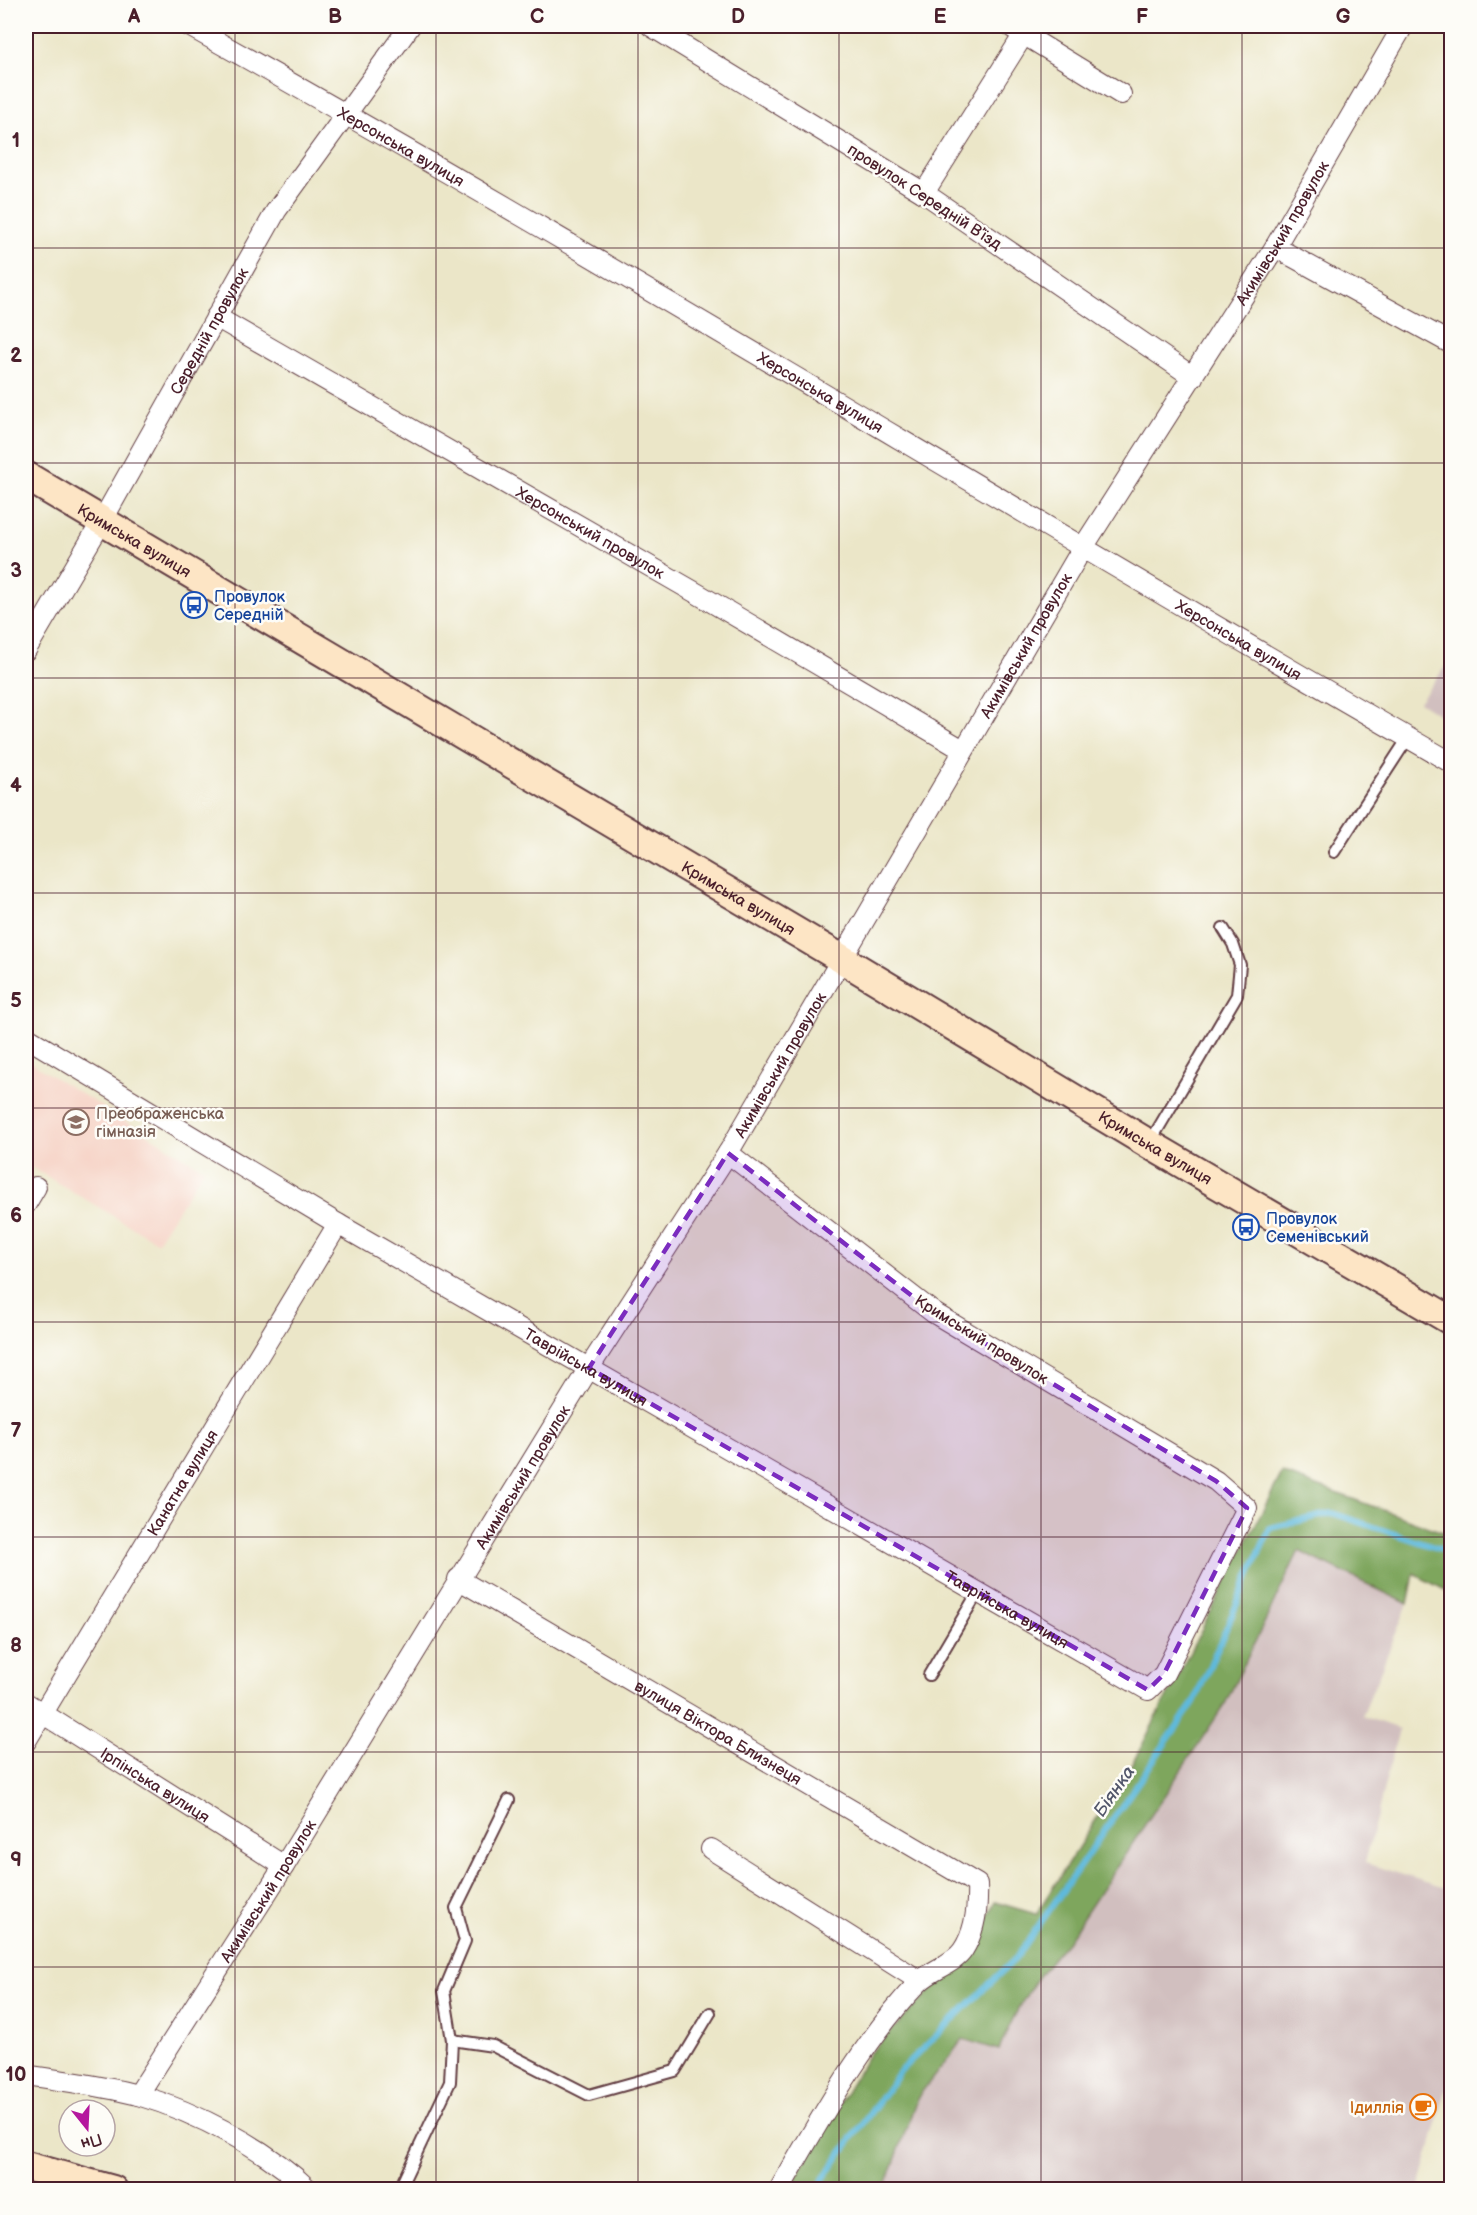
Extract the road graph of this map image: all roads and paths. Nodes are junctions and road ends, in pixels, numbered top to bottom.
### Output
1 (189, 26) edge
2 (410, 26) edge
3 (651, 26) edge
4 (1403, 26) edge
5 (1017, 30) edge
6 (1121, 94) dead end
7 (348, 114) junction
8 (924, 193) junction
9 (1275, 247) junction
10 (216, 317) junction
11 (1452, 344) edge
12 (1193, 377) junction
13 (26, 476) edge
14 (102, 521) junction
15 (1082, 549) junction
16 (26, 650) edge
17 (1408, 738) junction
18 (963, 750) junction
19 (1452, 763) edge
20 (1334, 852) dead end
21 (1223, 928) dead end
22 (842, 959) junction
23 (26, 1036) edge
24 (1149, 1144) junction
25 (728, 1154) junction
26 (338, 1224) junction
27 (1452, 1321) edge
28 (589, 1368) junction
29 (458, 1579) junction
30 (978, 1592) junction
31 (929, 1675) dead end
32 (1148, 1690) joint
33 (34, 1707) edge
34 (26, 1742) edge
35 (509, 1800) dead end
36 (711, 1849) dead end
37 (284, 1866) junction
38 (920, 1980) junction
39 (710, 2013) dead end
40 (452, 2040) junction
41 (26, 2075) edge
42 (138, 2095) junction
43 (26, 2166) edge
44 (113, 2190) edge
45 (309, 2190) edge
46 (399, 2190) edge
47 (779, 2190) edge

1 - 7 street, Херсонська вулиця
2 - 7 street, Середній провулок
3 - 8 street, провулок Середній Вʼїзд
4 - 9 street, Акимівський провулок
5 - 6 street
5 - 8 street
7 - 10 street, Середній провулок
7 - 15 street, Херсонська вулиця
8 - 12 street, провулок Середній Вʼїзд
9 - 11 street
9 - 12 street, Акимівський провулок
10 - 14 street, Середній провулок
10 - 18 street, Херсонський провулок
12 - 15 street, Акимівський провулок
13 - 14 street, Кримська вулиця
14 - 16 street, Середній провулок
14 - 22 street, Кримська вулиця
15 - 17 street, Херсонська вулиця
15 - 18 street, Акимівський провулок
17 - 19 street, Херсонська вулиця
17 - 20 lane
18 - 22 street, Акимівський провулок
21 - 24 lane
22 - 24 street, Кримська вулиця
22 - 25 street, Акимівський провулок
23 - 26 street, Таврійська вулиця
24 - 27 street, Кримська вулиця
25 - 28 street, Акимівський провулок
25 - 32 street, Кримський провулок
26 - 28 street, Таврійська вулиця
26 - 33 street, Канатна вулиця
28 - 29 street, Акимівський провулок
28 - 30 street, Таврійська вулиця
29 - 37 street, Акимівський провулок
29 - 38 street, вулиця Віктора Близнеця
30 - 31 lane
30 - 32 street, Таврійська вулиця
33 - 34 street, Канатна вулиця
33 - 37 street, Ірпінська вулиця
35 - 40 lane
36 - 38 street
37 - 42 street, Акимівський провулок
38 - 47 street
39 - 40 lane
40 - 46 lane
41 - 42 street
42 - 45 street
43 - 44 street

